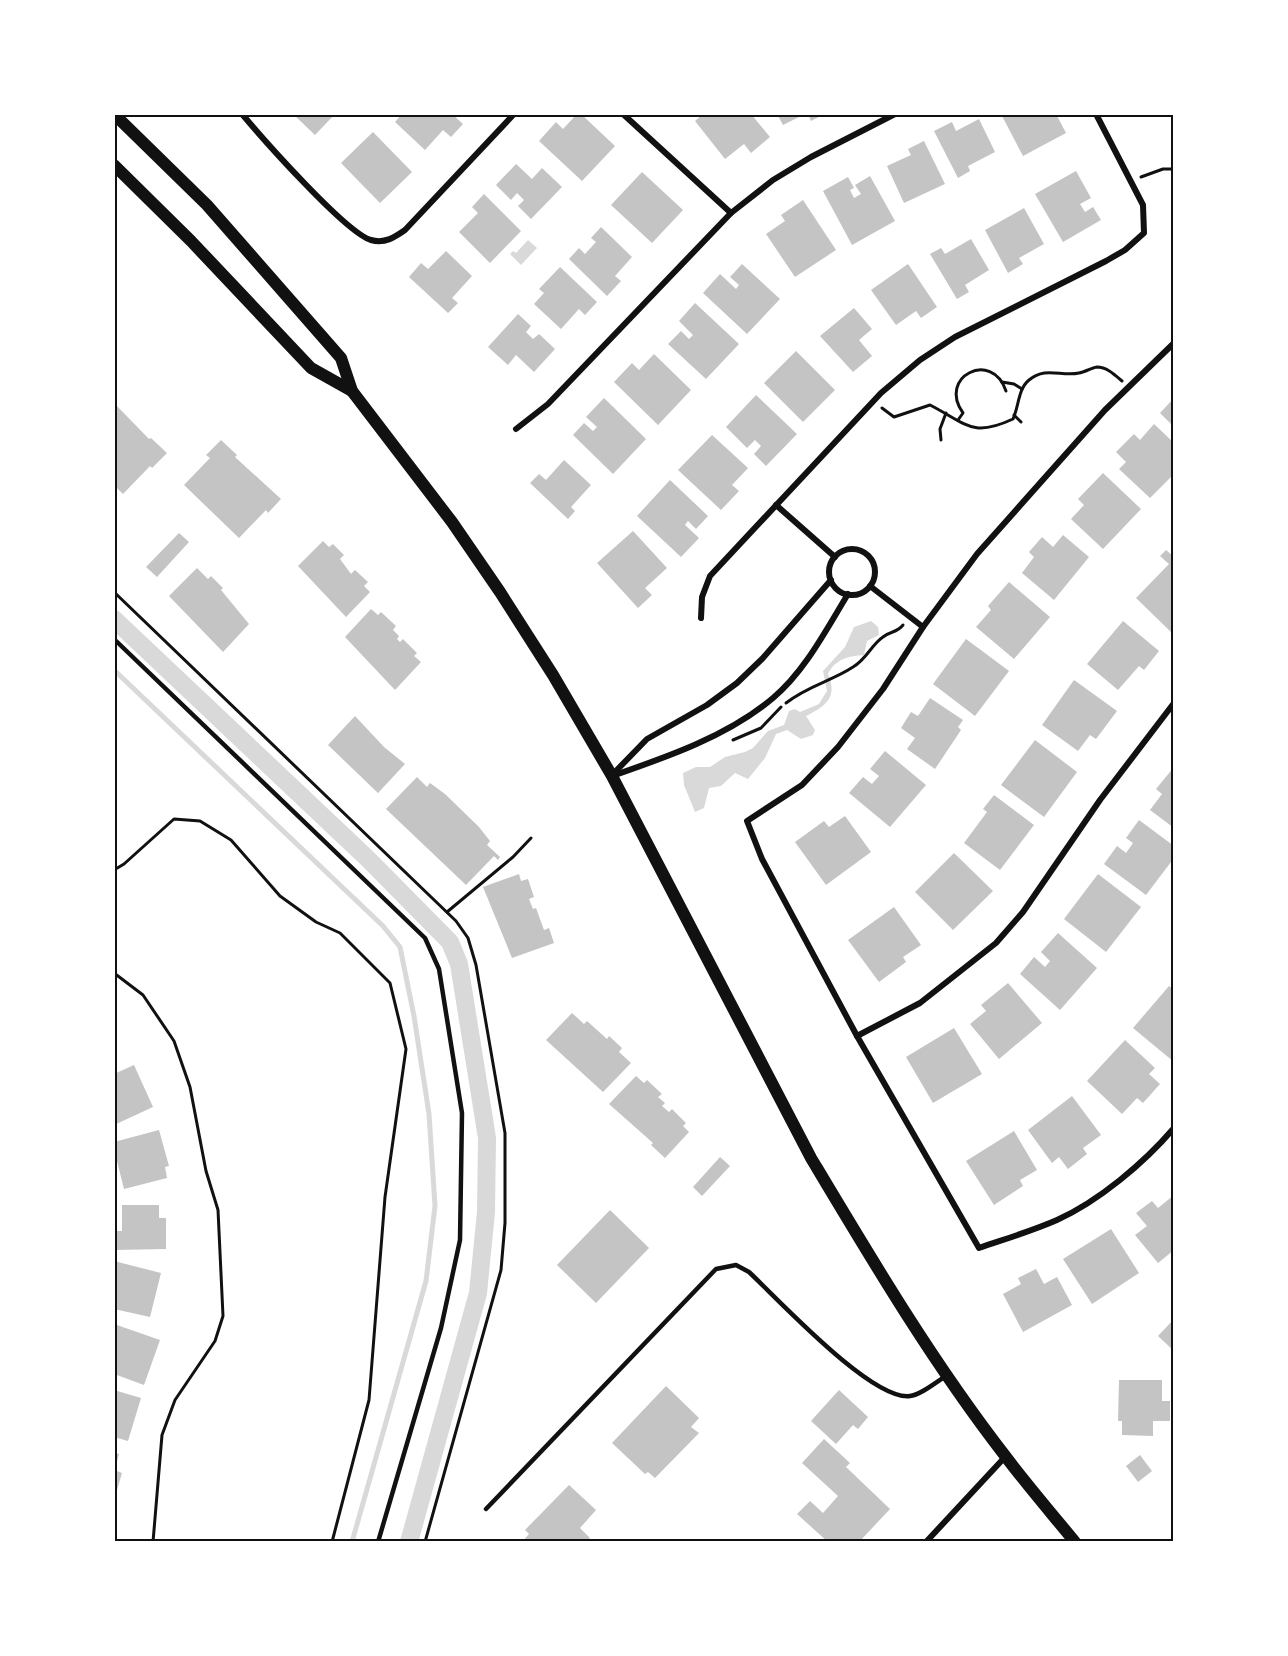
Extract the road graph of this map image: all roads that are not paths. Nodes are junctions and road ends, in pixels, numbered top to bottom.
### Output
1 (114, 114) edge
2 (242, 114) edge
3 (514, 114) edge
4 (623, 114) edge
5 (895, 114) edge
6 (1096, 114) edge
7 (114, 165) edge
8 (731, 213) junction
9 (1174, 343) edge
10 (352, 391) junction
11 (516, 429) dead end
12 (776, 505) junction
13 (835, 557) junction
14 (831, 580) junction
15 (870, 586) junction
16 (848, 594) junction
17 (701, 618) dead end
18 (923, 627) junction
19 (114, 639) edge
20 (1174, 703) edge
21 (612, 776) junction
22 (857, 1036) junction
23 (1174, 1128) edge
24 (948, 1376) junction
25 (1006, 1457) junction
26 (486, 1509) dead end
27 (378, 1542) edge
28 (926, 1542) edge
29 (1075, 1542) edge

1 - 10 main road
2 - 3 street
4 - 8 street
5 - 8 street
6 - 12 street
7 - 10 main road
8 - 11 street
9 - 18 street
10 - 21 main road
12 - 13 street
12 - 17 street
13 - 14 street
13 - 15 street
14 - 16 street
14 - 21 street
15 - 16 street
15 - 18 street
16 - 21 street
18 - 22 street
19 - 27 lane
20 - 22 street
21 - 24 main road
22 - 23 street
24 - 25 main road
24 - 26 lane
25 - 28 street
25 - 29 main road

